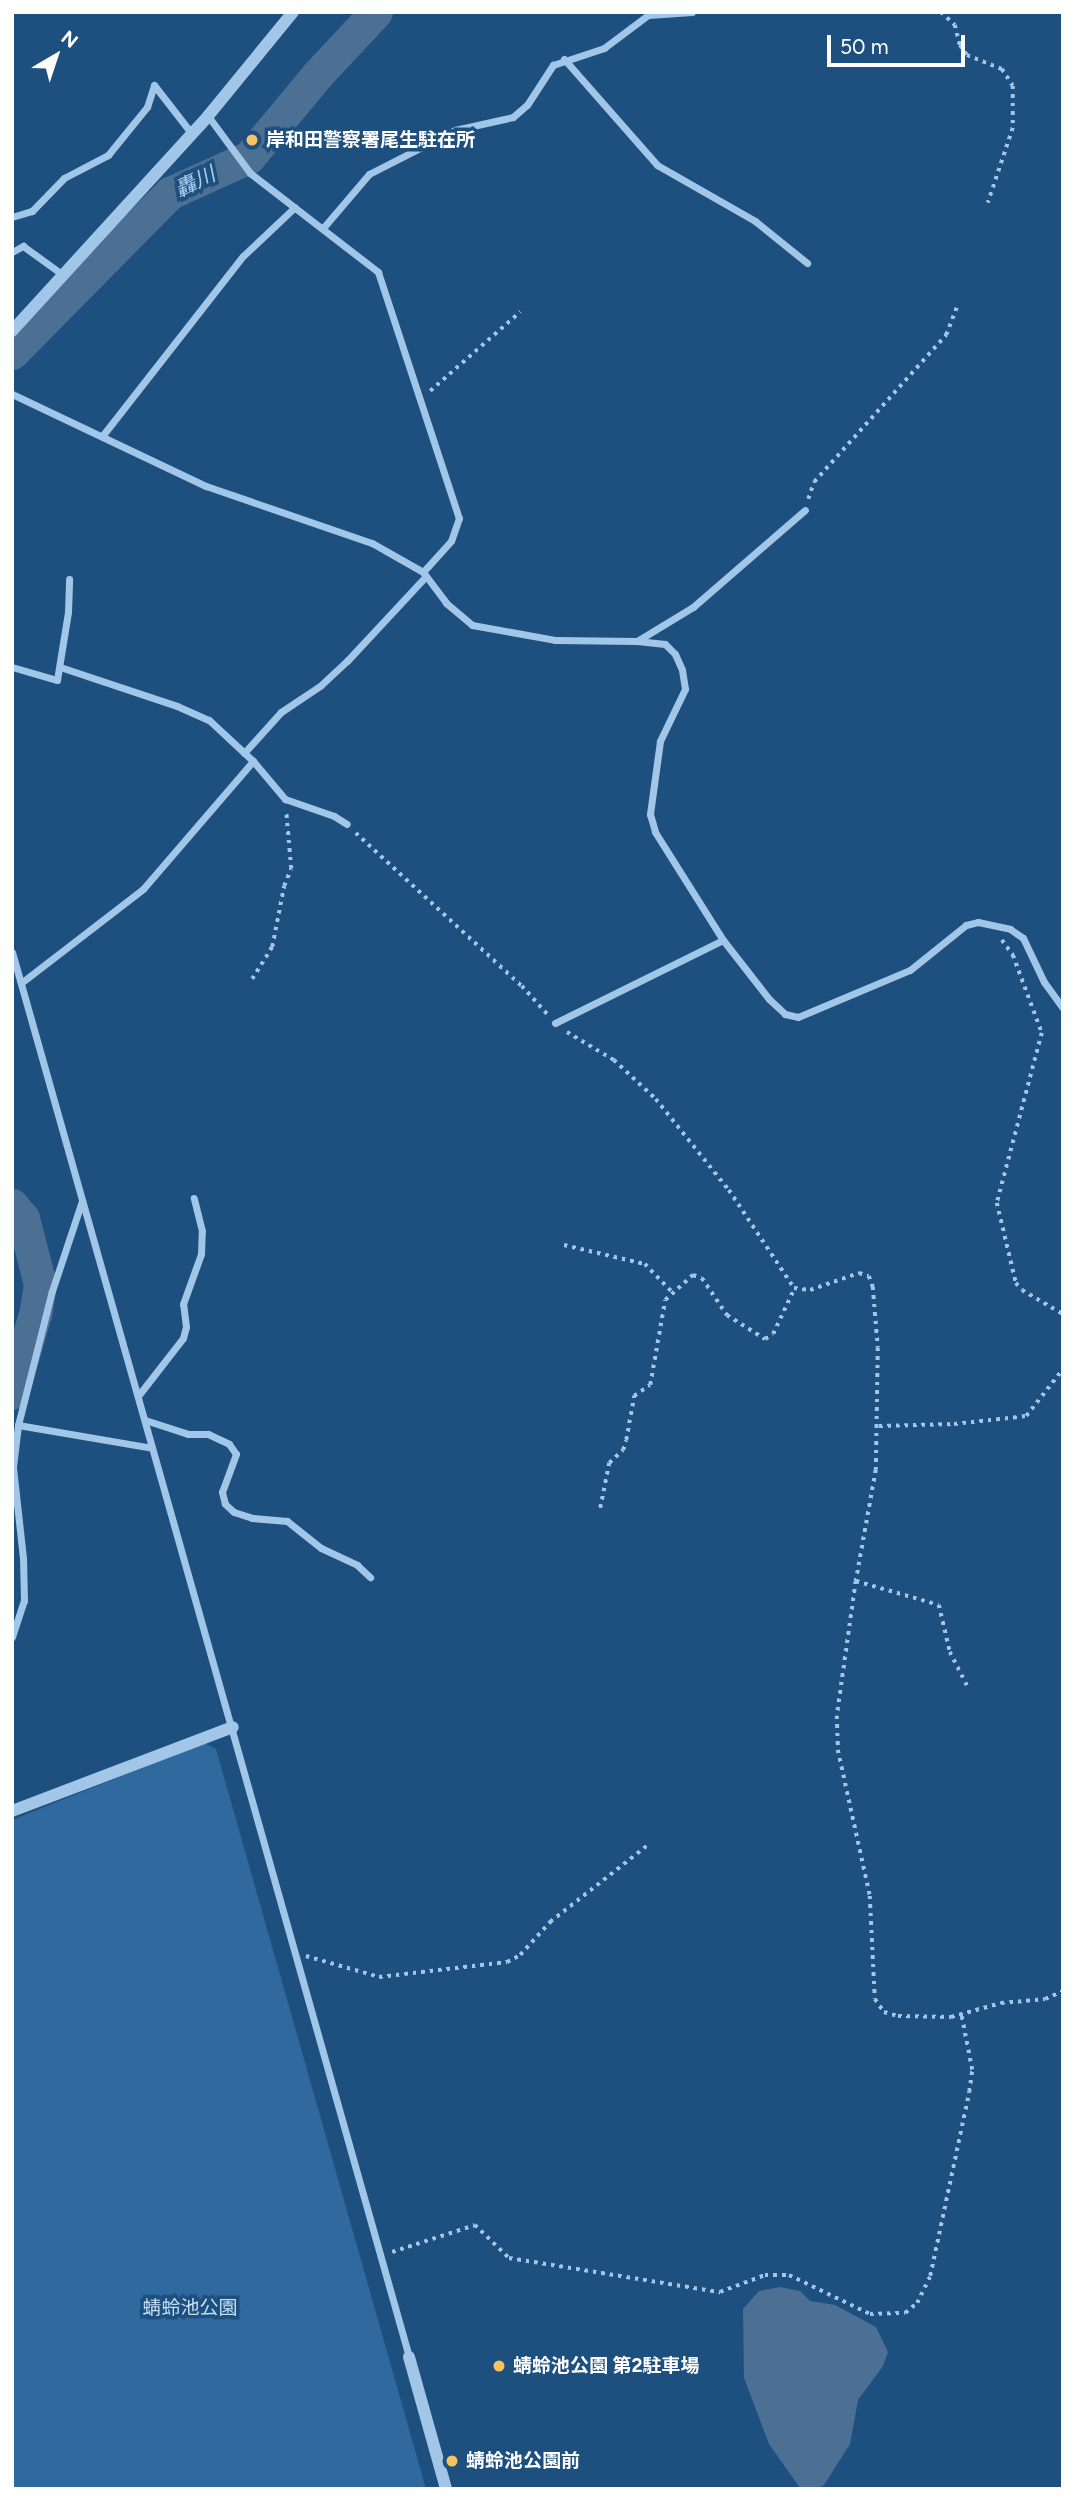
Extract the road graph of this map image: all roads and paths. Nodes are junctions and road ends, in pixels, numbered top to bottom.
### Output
1 (293, 12) edge
2 (692, 12) edge
3 (941, 12) edge
4 (564, 60) junction
5 (208, 116) junction
6 (192, 134) junction
7 (988, 203) dead end
8 (295, 207) junction
9 (12, 217) edge
10 (323, 228) junction
11 (12, 252) edge
12 (807, 263) dead end
13 (63, 275) junction
14 (957, 306) dead end
15 (520, 312) dead end
16 (12, 331) edge
17 (12, 394) edge
18 (420, 398) junction
19 (103, 435) junction
20 (805, 510) joint
21 (425, 574) junction
22 (69, 579) dead end
23 (637, 640) junction
24 (12, 667) edge
25 (60, 667) junction
26 (244, 753) junction
27 (253, 761) junction
28 (285, 799) junction
29 (347, 824) joint
30 (978, 922) junction
31 (723, 940) junction
32 (12, 952) edge
33 (252, 979) dead end
34 (21, 983) junction
35 (1063, 1008) edge
36 (555, 1023) junction
37 (194, 1198) dead end
38 (82, 1200) junction
39 (564, 1245) dead end
40 (794, 1288) junction
41 (673, 1293) junction
42 (1063, 1314) edge
43 (1063, 1368) edge
44 (138, 1396) junction
45 (145, 1420) junction
46 (17, 1422) edge
47 (878, 1426) junction
48 (152, 1448) junction
49 (600, 1508) dead end
50 (370, 1577) dead end
51 (856, 1581) junction
52 (12, 1637) edge
53 (968, 1687) dead end
54 (233, 1727) junction
55 (12, 1811) edge
56 (649, 1844) dead end
57 (294, 1952) junction
58 (1063, 1991) edge
59 (961, 2014) junction
60 (380, 2256) junction
61 (409, 2357) joint
62 (446, 2489) edge

1 - 5 street
2 - 4 street
3 - 7 path
4 - 10 street
4 - 12 street
5 - 6 street
5 - 8 street
6 - 9 street
6 - 13 street
8 - 10 street
8 - 19 street
10 - 18 street
11 - 13 street
13 - 16 street
14 - 20 path
15 - 18 path
17 - 19 street
18 - 21 street
19 - 21 street
20 - 23 street
21 - 23 street
21 - 26 street
22 - 25 street
23 - 31 street
24 - 25 street
25 - 26 street
26 - 27 street
27 - 28 street
27 - 34 street
28 - 29 street
28 - 33 path
29 - 36 path
30 - 31 street
30 - 35 street
30 - 42 path
31 - 36 street
32 - 34 street
34 - 38 street
36 - 40 path
37 - 44 street
38 - 44 street
38 - 46 street
39 - 41 path
40 - 41 path
40 - 47 path
41 - 49 path
43 - 47 path
44 - 45 street
45 - 48 street
45 - 50 street
46 - 48 street
46 - 52 street
47 - 51 path
48 - 54 street
51 - 53 path
51 - 59 path
54 - 55 street
54 - 57 street
56 - 57 path
57 - 60 street
58 - 59 path
59 - 60 path
60 - 61 street
61 - 62 street

